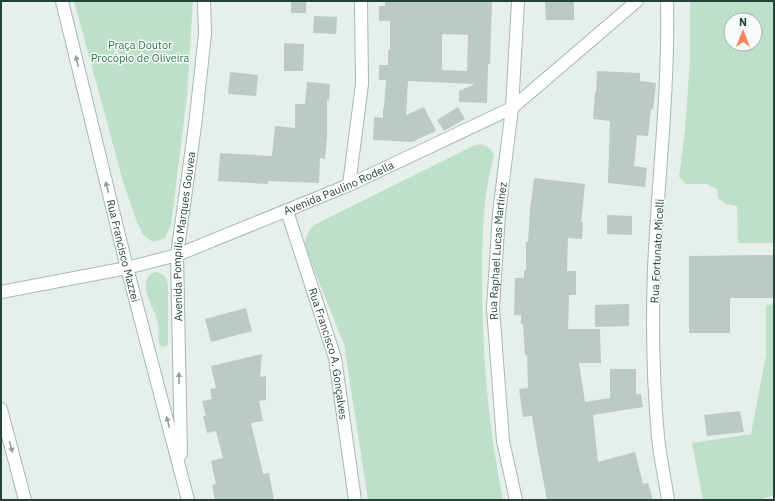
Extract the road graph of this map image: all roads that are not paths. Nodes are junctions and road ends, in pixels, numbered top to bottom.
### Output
1 (62, 1) edge
2 (204, 1) edge
3 (361, 1) edge
4 (518, 1) edge
5 (637, 1) edge
6 (667, 1) edge
7 (512, 108) junction
8 (349, 185) junction
9 (287, 211) junction
10 (177, 254) junction
11 (127, 268) junction
12 (1, 292) edge
13 (1, 409) edge
14 (181, 472) junction
15 (25, 500) edge
16 (188, 500) edge
17 (355, 500) edge
18 (516, 500) edge
19 (668, 500) edge

11 -> 1 street, Rua Francisco Mazzei
2 - 10 street, Avenida Pompilio Marques Gouvea
3 - 8 street
4 - 7 street, Rua Raphael Lucas Martinez
5 - 7 street, Avenida Paulino Rodella
6 - 19 street, Rua Fortunato Micelli
7 - 8 street, Avenida Paulino Rodella
7 - 18 street, Rua Raphael Lucas Martinez
8 - 9 street, Avenida Paulino Rodella
9 - 10 street, Avenida Paulino Rodella
9 - 17 street, Rua Francisco A. Gonçalves
10 - 11 street, Avenida Paulino Rodella
14 -> 10 street, Avenida Pompilio Marques Gouvea
11 - 12 street, Avenida Paulino Rodella
14 -> 11 street, Rua Francisco Mazzei
13 -> 15 street
14 - 16 street, Rua Francisco Mazzei

